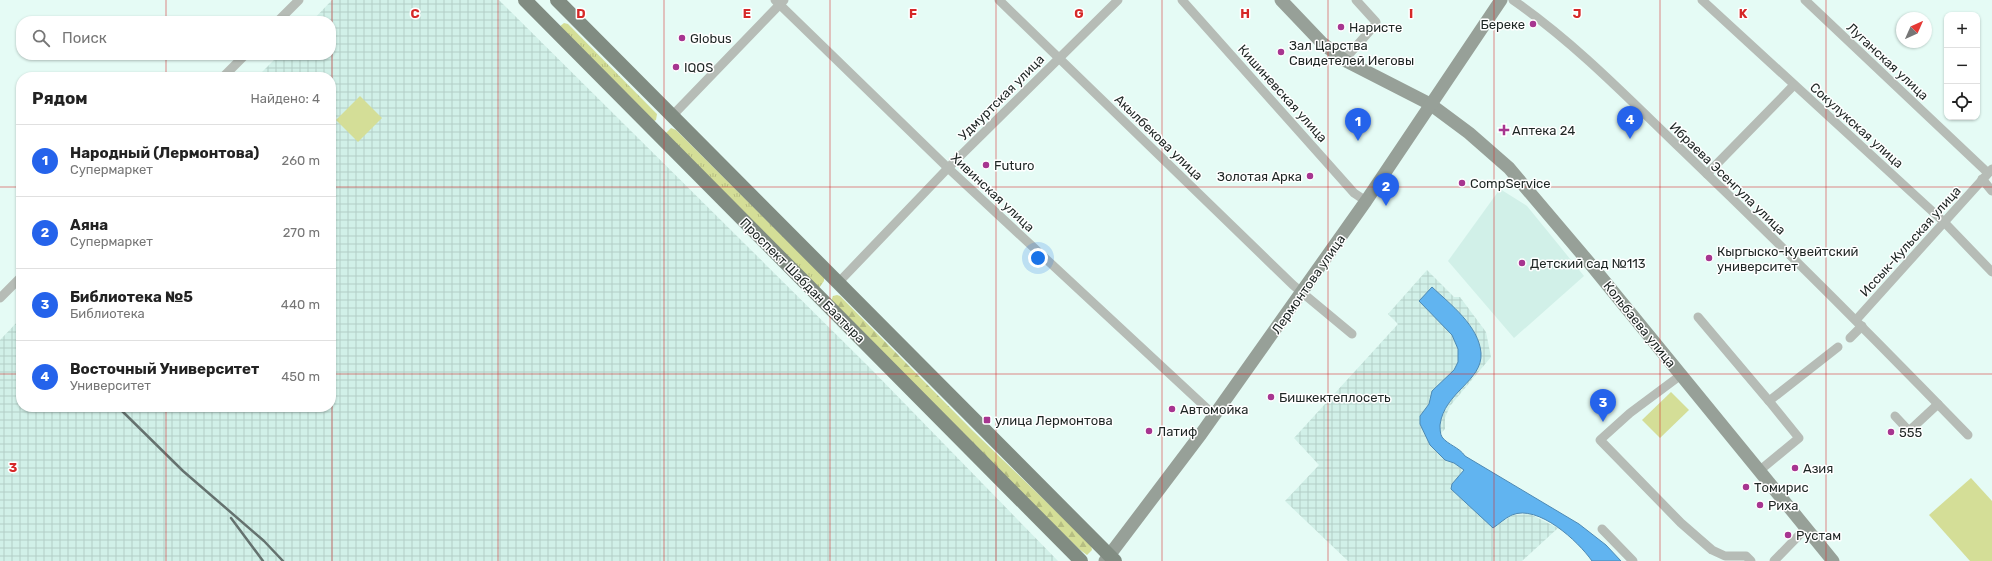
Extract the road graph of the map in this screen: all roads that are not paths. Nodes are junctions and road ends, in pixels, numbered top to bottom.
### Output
1 (299, 0) edge
2 (525, 0) edge
3 (557, 0) edge
4 (999, 0) edge
5 (1118, 0) edge
6 (1182, 0) edge
7 (1282, 0) edge
8 (1356, 0) edge
9 (1502, 0) edge
10 (1513, 0) edge
11 (1702, 0) edge
12 (1805, 0) edge
13 (780, 2) edge
14 (567, 11) junction
15 (283, 16) edge
16 (552, 27) junction
17 (1060, 58) junction
18 (240, 60) edge
19 (1344, 60) junction
20 (228, 72) edge
21 (1794, 85) junction
22 (1430, 104) junction
23 (672, 116) junction
24 (656, 133) junction
25 (948, 168) junction
26 (1707, 174) junction
27 (1988, 174) edge
28 (1992, 191) edge
29 (1366, 201) junction
30 (1944, 222) junction
31 (1992, 272) edge
32 (16, 282) edge
33 (837, 284) junction
34 (1302, 292) junction
35 (0, 298) edge
36 (822, 298) junction
37 (1698, 317) dead end
38 (1859, 323) junction
39 (1352, 334) dead end
40 (1850, 338) dead end
41 (1838, 347) dead end
42 (1681, 375) junction
43 (1769, 401) junction
44 (1938, 404) junction
45 (1214, 416) junction
46 (1895, 416) dead end
47 (1968, 435) dead end
48 (1759, 471) junction
49 (1806, 528) junction
50 (1602, 529) dead end
51 (1110, 559) edge
52 (1081, 561) edge
53 (1633, 561) edge
54 (1751, 561) edge
55 (1774, 561) edge
56 (1833, 561) edge

1 - 15 street
2 - 16 main road, Проспект Шабдан Баатыра
3 - 14 main road, Проспект Шабдан Баатыра
4 - 17 street, Акылбекова улица
5 - 17 street, Удмуртская улица
6 - 29 street, Кишиневская улица
7 - 19 main road, Кольбаева улица
8 - 19 street
9 - 22 main road, Лермонтова улица
10 - 26 street, Ибраева Эсенгула улица
11 - 21 street, Сокулукская улица
12 - 27 street, Луганская улица
13 - 23 street
13 - 25 street, Хивинская улица
14 - 16 main road
14 - 23 main road, Проспект Шабдан Баатыра
16 - 24 main road, Проспект Шабдан Баатыра
17 - 25 street, Удмуртская улица
17 - 34 street, Акылбекова улица
18 - 20 street
19 - 22 main road, Кольбаева улица
21 - 26 street
21 - 30 street, Сокулукская улица
22 - 29 main road, Лермонтова улица
22 - 42 main road, Кольбаева улица
23 - 24 main road
23 - 33 main road, Проспект Шабдан Баатыра
24 - 36 main road, Проспект Шабдан Баатыра
25 - 33 street, Удмуртская улица
25 - 45 street, Хивинская улица
26 - 38 street, Ибраева Эсенгула улица
27 - 28 street, Луганская улица
27 - 30 street, Иссык-Кульская улица
29 - 34 main road, Лермонтова улица
30 - 31 street, Сокулукская улица
30 - 38 street, Иссык-Кульская улица
32 - 35 street
33 - 36 main road
33 - 51 main road, Проспект Шабдан Баатыра
34 - 39 street, Акылбекова улица
34 - 45 main road, Лермонтова улица
36 - 52 main road, Проспект Шабдан Баатыра
37 - 43 street
38 - 40 street, Иссык-Кульская улица
38 - 44 street, Ибраева Эсенгула улица
41 - 43 street
42 - 48 main road, Кольбаева улица
42 - 54 street
43 - 48 street
44 - 46 street
44 - 47 street, Ибраева Эсенгула улица
45 - 51 main road, Лермонтова улица
48 - 49 main road, Кольбаева улица
49 - 55 street
49 - 56 main road, Кольбаева улица
50 - 53 street

